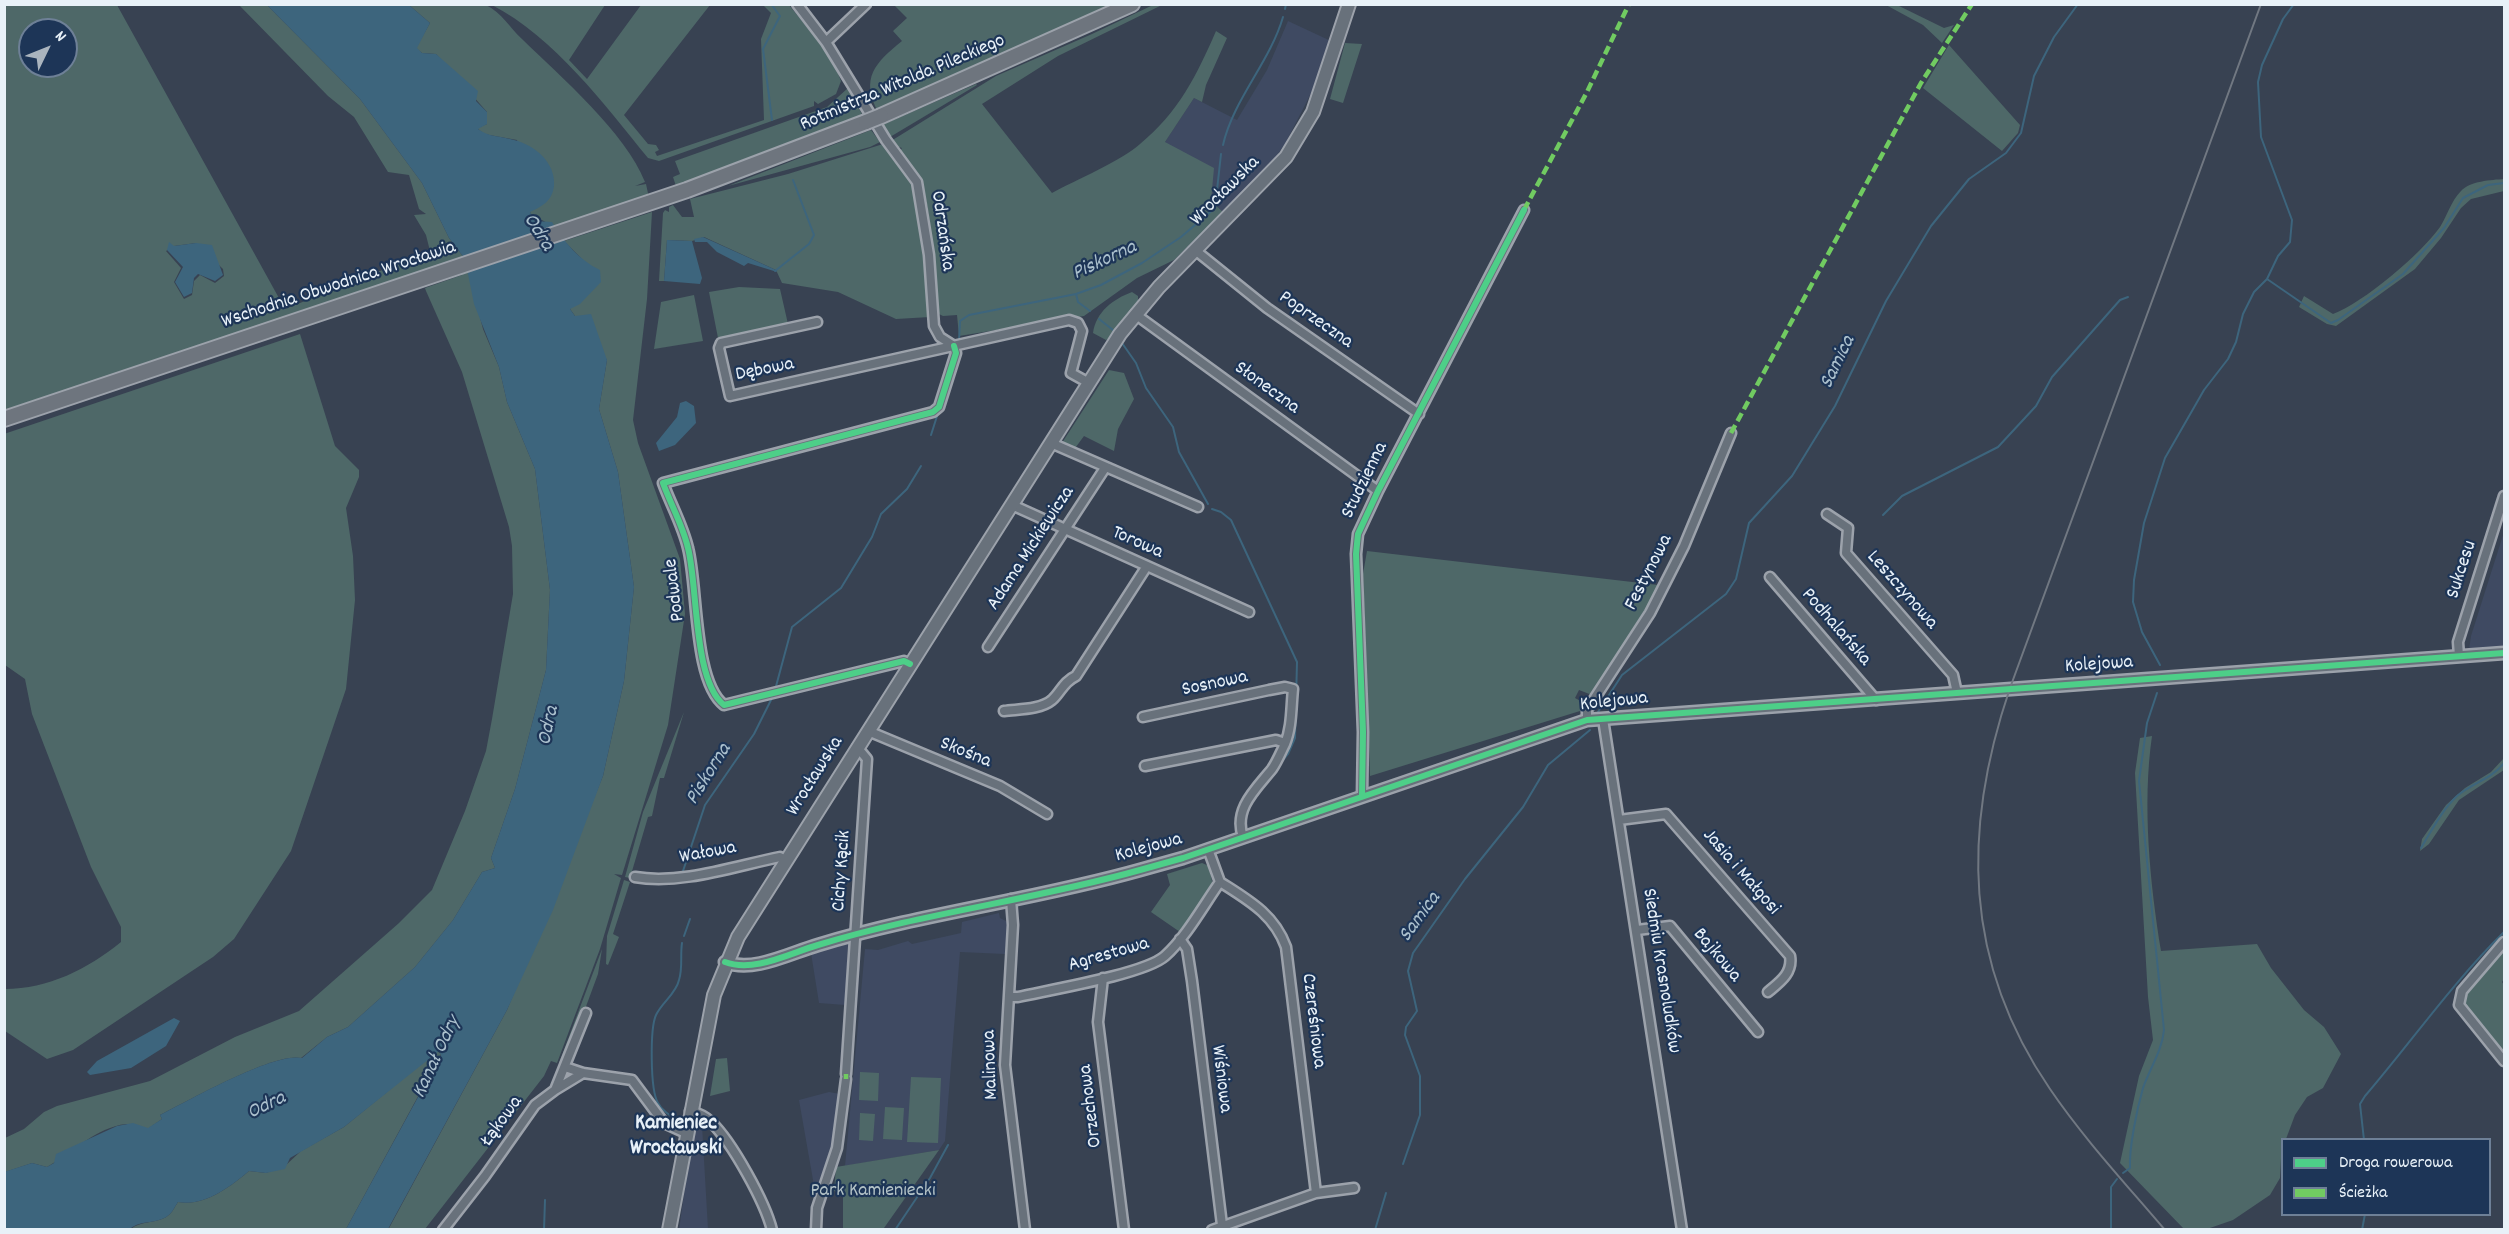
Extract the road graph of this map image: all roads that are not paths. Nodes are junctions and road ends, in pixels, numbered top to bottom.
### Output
1 (797, 4) edge
2 (866, 4) edge
3 (1132, 4) edge
4 (1350, 4) edge
5 (826, 42) junction
6 (687, 190) joint
7 (1524, 210) dead end
8 (1195, 250) junction
9 (1135, 314) junction
10 (817, 322) dead end
11 (954, 346) junction
12 (1089, 383) junction
13 (1419, 414) junction
14 (4, 419) edge
15 (1731, 433) dead end
16 (1051, 443) junction
17 (1105, 468) junction
18 (1378, 491) junction
19 (2505, 496) edge
20 (1012, 505) junction
21 (1198, 507) dead end
22 (1827, 514) dead end
23 (1064, 529) junction
24 (1147, 566) junction
25 (1770, 577) dead end
26 (1249, 612) dead end
27 (988, 647) dead end
28 (2505, 653) edge
29 (2459, 656) junction
30 (910, 664) junction
31 (1957, 693) junction
32 (1876, 700) junction
33 (1004, 711) dead end
34 (1143, 717) dead end
35 (1603, 718) junction
36 (1587, 720) junction
37 (868, 731) junction
38 (1285, 743) junction
39 (857, 747) junction
40 (1145, 766) dead end
41 (1362, 796) junction
42 (1047, 814) dead end
43 (1619, 820) junction
44 (1244, 837) junction
45 (1208, 849) junction
46 (786, 861) junction
47 (635, 877) dead end
48 (1220, 882) junction
49 (1011, 900) junction
50 (1637, 930) junction
51 (854, 936) junction
52 (1180, 939) junction
53 (2505, 942) edge
54 (725, 962) junction
55 (1103, 978) junction
56 (1768, 992) dead end
57 (1009, 997) junction
58 (586, 1012) dead end
59 (1758, 1032) dead end
60 (2505, 1061) edge
61 (565, 1067) junction
62 (583, 1073) junction
63 (555, 1090) junction
64 (690, 1111) junction
65 (686, 1133) junction
66 (1354, 1188) dead end
67 (1316, 1193) junction
68 (1222, 1226) junction
69 (443, 1230) edge
70 (669, 1230) edge
71 (772, 1230) edge
72 (816, 1230) edge
73 (1025, 1230) edge
74 (1124, 1230) edge
75 (1212, 1230) edge
76 (1682, 1230) edge

1 - 5 street, Odrzańska
2 - 5 street
3 - 6 main road, Rotmistrza Witolda Pileckiego, bridge
4 - 8 main road, Wrocławska
5 - 11 street, Odrzańska
6 - 14 main road, Wschodnia Obwodnica Wrocławia
7 - 13 street, Studzienna
8 - 9 main road, Wrocławska
8 - 13 street, Poprzeczna
9 - 12 main road, Wrocławska
9 - 18 street, Słoneczna
10 - 11 street, Dębowa
11 - 12 street
11 - 30 street, Podwale
12 - 16 main road, Wrocławska
13 - 18 street, Studzienna
15 - 36 street, Festynowa
16 - 17 street
16 - 20 main road, Wrocławska
17 - 21 street
17 - 23 street, Adama Mickiewicza
18 - 41 street, Studzienna
19 - 29 street, Sukcesu
20 - 23 street, Torowa
20 - 30 main road, Wrocławska
22 - 31 street, Leszczynowa
23 - 24 street, Torowa
23 - 27 street, Adama Mickiewicza
24 - 26 street, Torowa
24 - 33 street
25 - 32 street, Podhalańska
28 - 29 street, Kolejowa
29 - 31 street, Kolejowa
30 - 37 main road, Wrocławska
31 - 32 street, Kolejowa
32 - 35 street, Kolejowa
34 - 38 street, Sosnowa
35 - 36 street, Kolejowa
35 - 43 street, Siedmiu Krasnoludków
36 - 41 street, Kolejowa
37 - 39 main road, Wrocławska
37 - 42 street, Skośna
38 - 40 street
38 - 44 street
39 - 46 main road, Wrocławska
39 - 51 street, Cichy Kącik
41 - 44 street, Kolejowa
43 - 50 street, Siedmiu Krasnoludków
43 - 56 street, Jasia i Małgosi
44 - 45 street, Kolejowa
45 - 48 street
45 - 49 street, Kolejowa
46 - 47 street, Wałowa
46 - 54 main road, Wrocławska
48 - 52 street, Agrestowa
48 - 67 street, Czereśniowa
49 - 51 street, Kolejowa
49 - 57 street, Malinowa
50 - 59 street, Bajkowa
50 - 76 street, Siedmiu Krasnoludków
51 - 54 street, Kolejowa
51 - 72 street, Cichy Kącik
52 - 55 street, Agrestowa
52 - 68 street, Wiśniowa
53 - 60 street
54 - 64 main road, Wrocławska
55 - 57 street, Agrestowa
55 - 74 street, Orzechowa
57 - 73 street, Malinowa
58 - 61 street, Łąkowa
61 - 62 street
61 - 63 street, Łąkowa
62 - 63 street
62 - 65 street
63 - 69 street, Łąkowa
64 - 65 main road, Wrocławska
64 - 71 street
65 - 70 main road, Wrocławska
66 - 67 street
67 - 68 street
68 - 75 street

